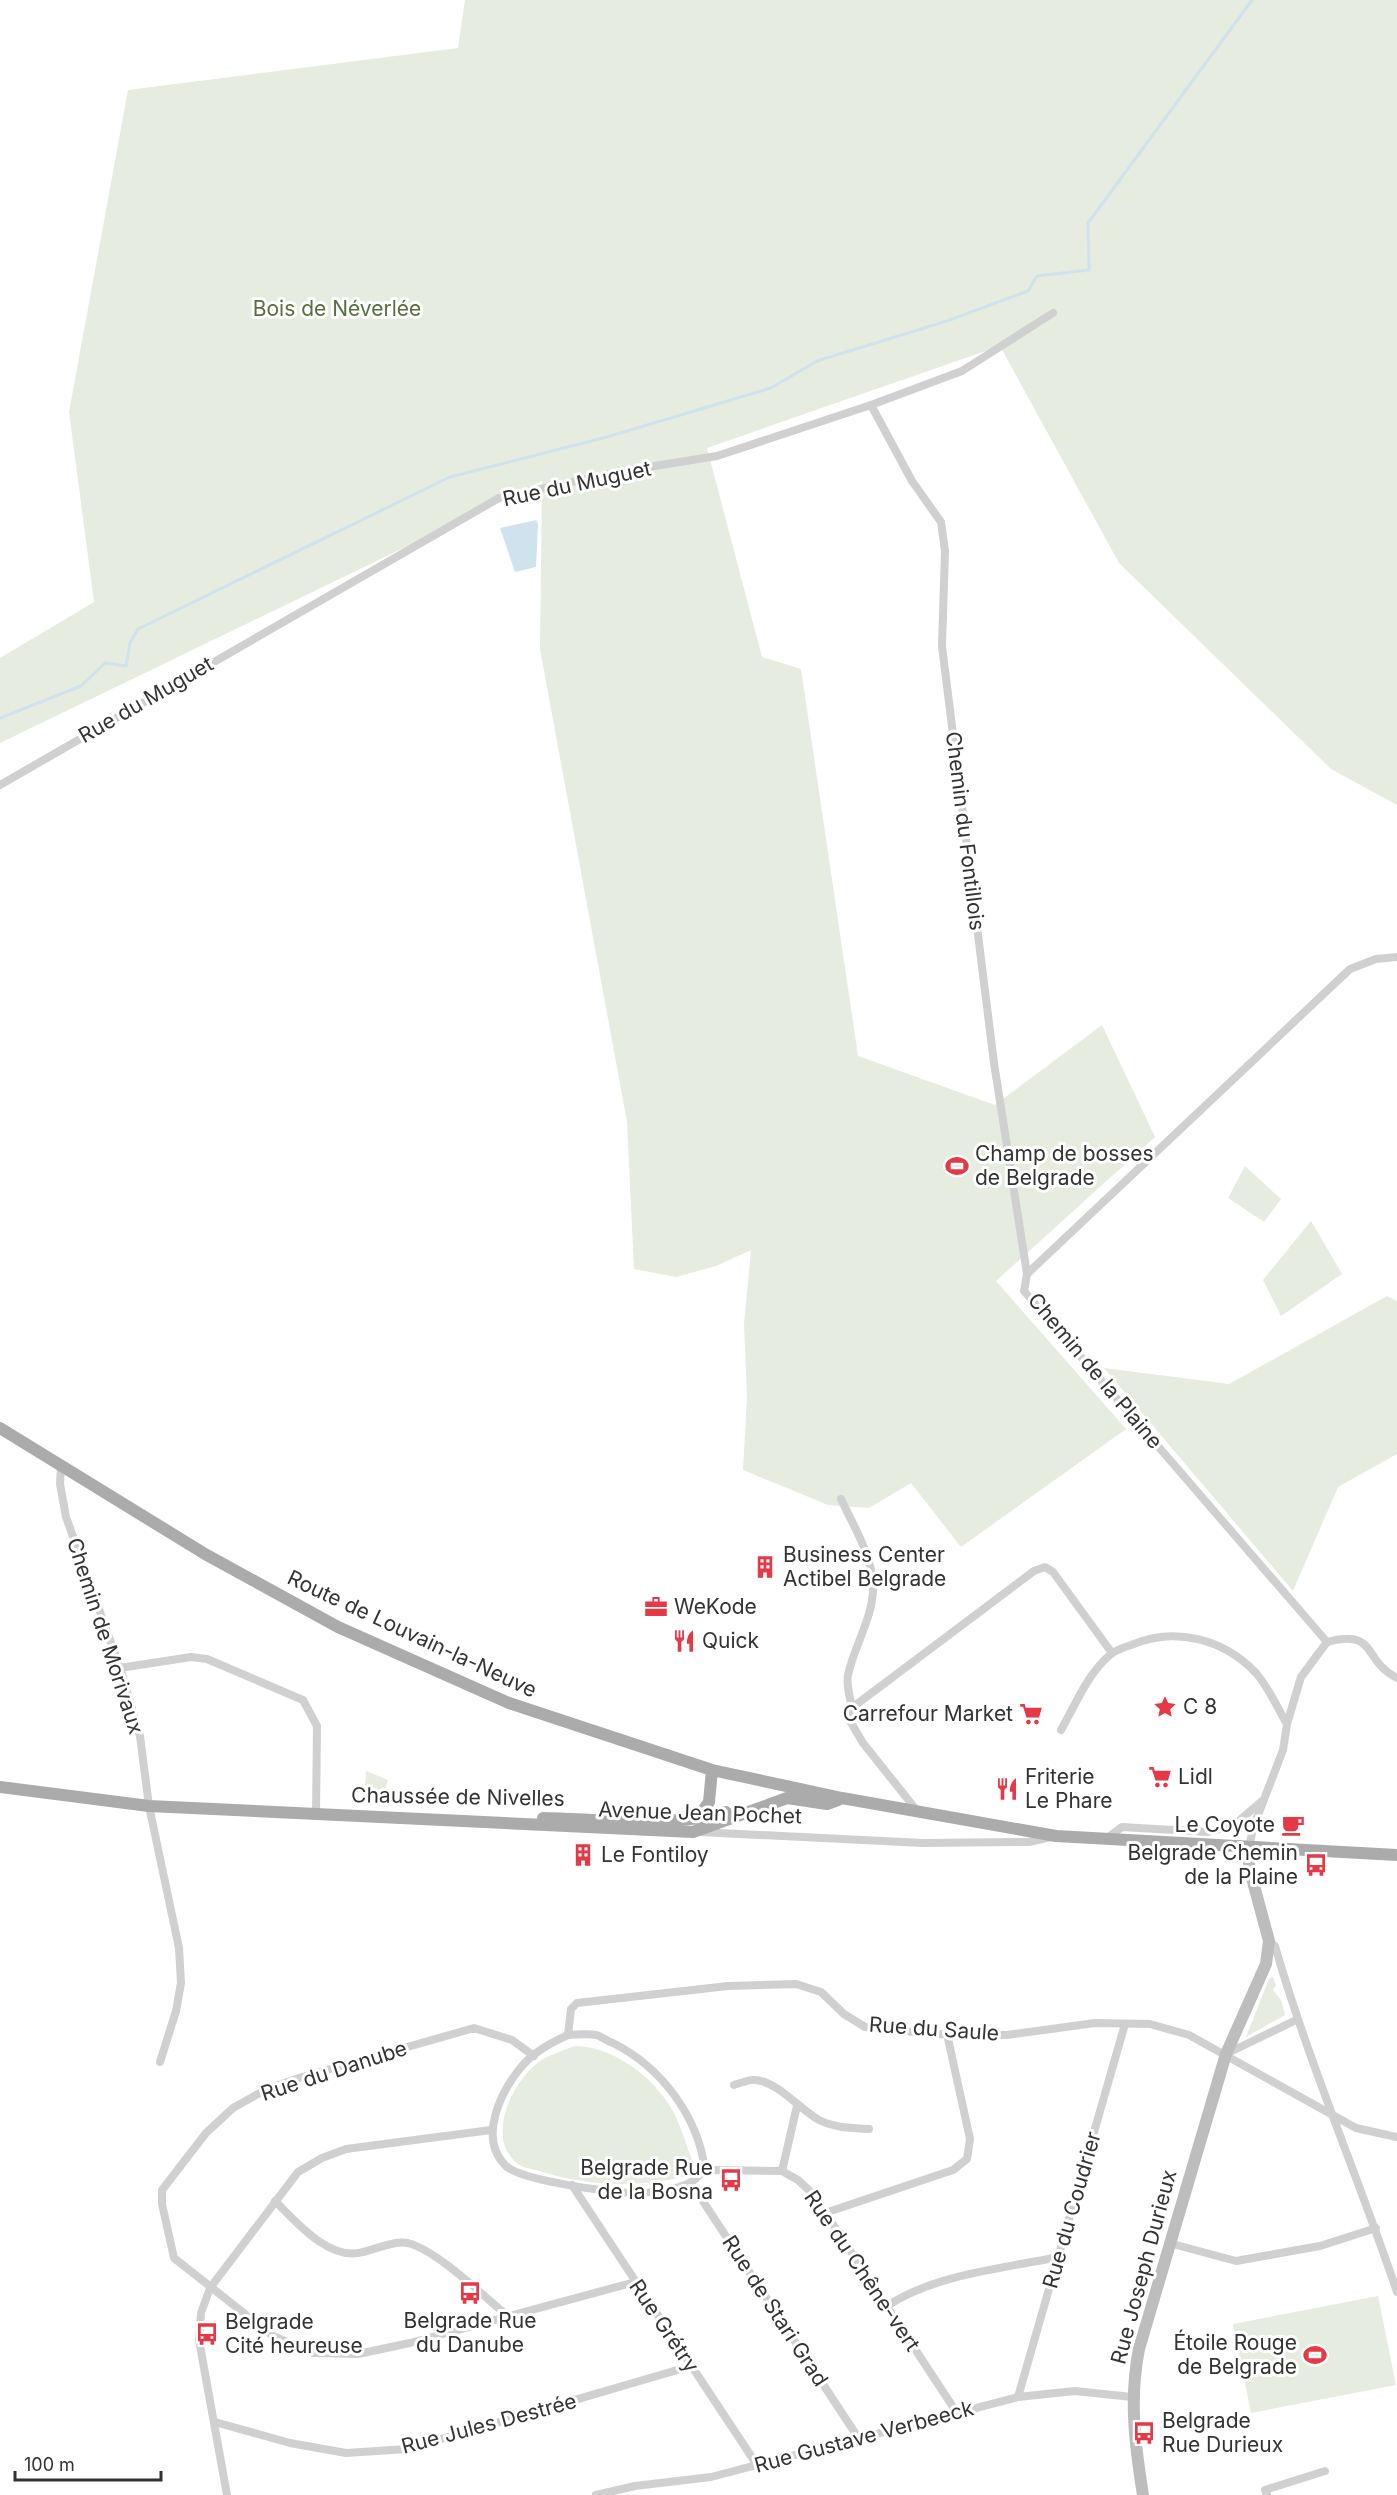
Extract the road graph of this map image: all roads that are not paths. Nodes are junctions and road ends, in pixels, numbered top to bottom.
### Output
1 (1053, 313) dead end
2 (871, 405) junction
3 (0, 785) edge
4 (1397, 957) edge
5 (1027, 1274) junction
6 (0, 1428) edge
7 (61, 1467) junction
8 (841, 1499) dead end
9 (1327, 1642) junction
10 (1112, 1653) junction
11 (120, 1668) junction
12 (1397, 1678) edge
13 (854, 1707) junction
14 (1287, 1724) junction
15 (1061, 1730) dead end
16 (712, 1770) junction
17 (0, 1787) edge
18 (791, 1788) junction
19 (842, 1798) junction
20 (1265, 1799) junction
21 (149, 1806) junction
22 (919, 1812) junction
23 (316, 1815) junction
24 (697, 1819) junction
25 (693, 1832) junction
26 (1056, 1836) junction
27 (1105, 1839) junction
28 (1249, 1848) junction
29 (1397, 1855) edge
30 (1269, 1941) junction
31 (1296, 2020) junction
32 (1125, 2024) junction
33 (947, 2034) junction
34 (568, 2035) junction
35 (1226, 2054) junction
36 (534, 2056) junction
37 (160, 2062) dead end
38 (734, 2085) dead end
39 (797, 2106) junction
40 (1331, 2112) junction
41 (869, 2129) dead end
42 (491, 2130) junction
43 (1397, 2137) edge
44 (705, 2170) junction
45 (782, 2171) junction
46 (691, 2183) junction
47 (572, 2185) junction
48 (275, 2201) junction
49 (825, 2213) junction
50 (1376, 2228) junction
51 (1169, 2243) junction
52 (1058, 2257) junction
53 (635, 2282) junction
54 (210, 2288) junction
55 (1397, 2292) edge
56 (886, 2306) junction
57 (508, 2316) junction
58 (691, 2366) junction
59 (1018, 2397) junction
60 (1132, 2397) junction
61 (957, 2413) junction
62 (215, 2422) junction
63 (859, 2439) junction
64 (757, 2465) junction
65 (1325, 2471) dead end
66 (227, 2495) edge
67 (596, 2495) edge
68 (1143, 2495) edge
69 (1267, 2495) edge

1 - 2 street, Rue du Muguet
2 - 3 street, Rue du Muguet
2 - 5 street, Chemin du Fontillois
4 - 5 street, Chemin de la Plaine
5 - 9 street, Chemin de la Plaine
6 - 7 main road, Route de Louvain-la-Neuve
7 - 11 street, Chemin de Morivaux
7 - 16 main road, Route de Louvain-la-Neuve
8 - 13 street
9 - 12 street
9 - 14 street
10 - 13 street
10 - 14 street
10 - 15 street
11 - 21 street, Chemin de Morivaux
11 - 23 street
13 - 22 street
14 - 20 street
16 - 18 main road, Route de Louvain-la-Neuve
16 - 24 main road
17 - 21 main road
18 - 19 main road, Route de Louvain-la-Neuve
18 - 24 main road, Chaussée de Nivelles
19 - 22 main road, Route de Louvain-la-Neuve
19 - 25 main road
20 - 27 street
20 - 28 street
21 - 23 main road, Avenue Jean Pochet
21 - 37 street, Chemin de Morivaux
22 - 26 main road
23 - 24 main road, Chaussée de Nivelles
23 - 25 main road, Avenue Jean Pochet
25 - 26 street, Avenue Jean Pochet
26 - 27 main road, Avenue Jean Pochet
27 - 28 main road, Avenue Jean Pochet
28 - 29 main road, Avenue Jean Pochet
28 - 30 street
30 - 31 street
30 - 35 street, Rue Joseph Durieux
31 - 35 street
31 - 40 street
32 - 33 street, Rue du Saule
32 - 35 street, Rue du Saule
32 - 52 street, Rue du Coudrier
33 - 34 street, Rue du Saule
33 - 49 street
34 - 36 street
34 - 44 street
35 - 40 street, Rue du Saule
35 - 51 street, Rue Joseph Durieux
36 - 42 street
36 - 54 street, Rue du Danube
38 - 39 street
39 - 41 street
39 - 45 street
40 - 43 street, Rue du Saule
40 - 50 street
42 - 47 street
42 - 48 street
44 - 45 street
44 - 46 street
45 - 49 street, Rue du Chêne-vert
46 - 47 street
46 - 63 street, Rue de Stari Grad
47 - 53 street, Rue Grétry
48 - 54 street
48 - 57 street
49 - 56 street, Rue du Chêne-vert
50 - 51 street
50 - 55 street
51 - 60 street, Rue Joseph Durieux
52 - 56 street
52 - 59 street, Rue du Coudrier
53 - 57 street, Rue du Danube
53 - 58 street, Rue Grétry
54 - 57 street, Rue du Danube
54 - 62 street
56 - 61 street, Rue du Chêne-vert
58 - 62 street, Rue Jules Destrée
58 - 64 street, Rue Grétry
59 - 60 street, Rue Gustave Verbeeck
59 - 61 street, Rue Gustave Verbeeck
60 - 68 street, Rue Joseph Durieux
61 - 63 street, Rue Gustave Verbeeck
62 - 66 street
63 - 64 street, Rue Gustave Verbeeck
64 - 67 street, Rue Gustave Verbeeck
65 - 69 street

